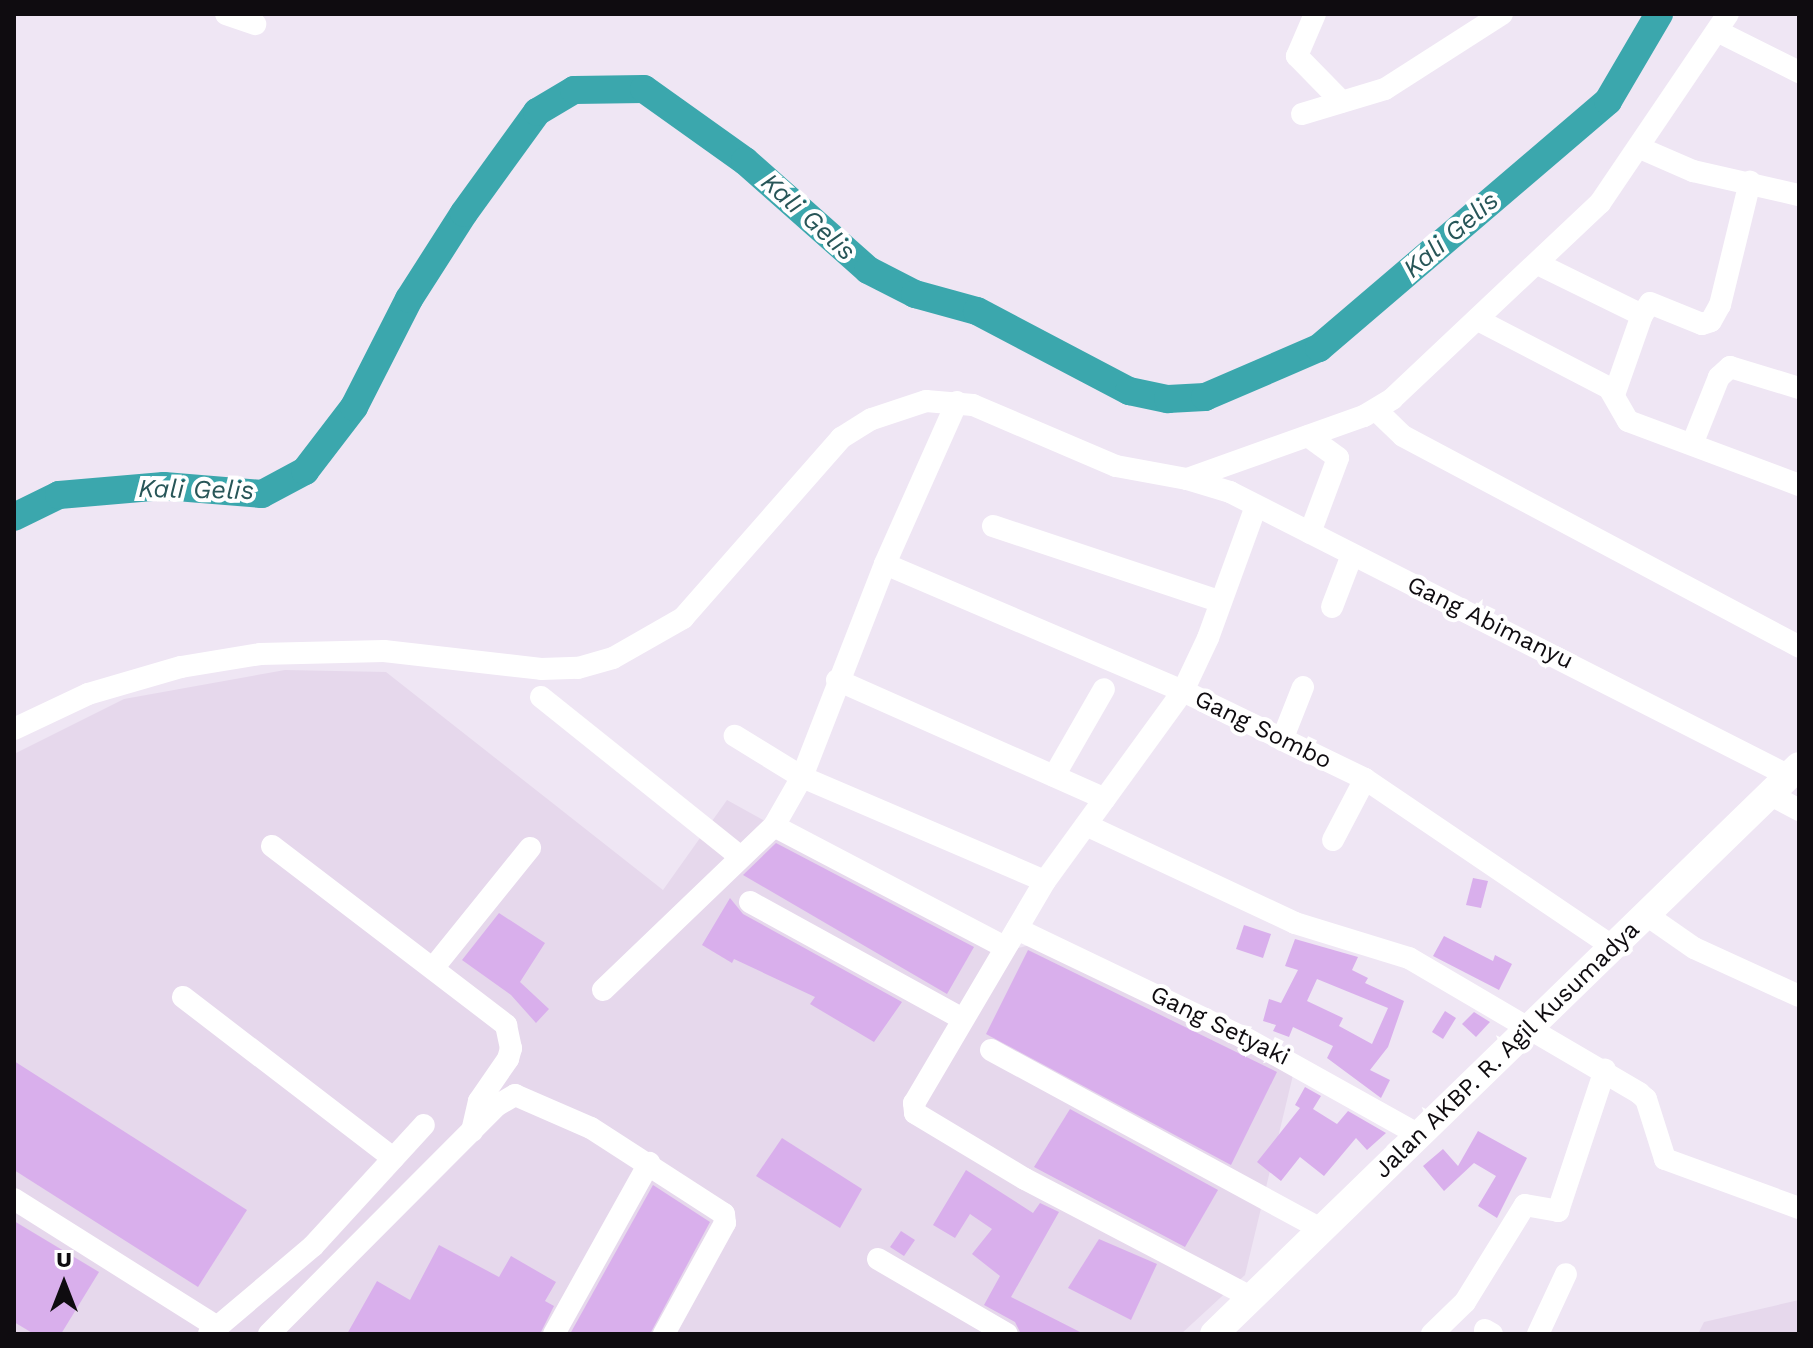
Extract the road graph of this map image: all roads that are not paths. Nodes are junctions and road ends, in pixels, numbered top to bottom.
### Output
1 (226, 14) edge
2 (1315, 14) edge
3 (1502, 14) edge
4 (1723, 23) edge
5 (255, 24) dead end
6 (1799, 72) edge
7 (1342, 102) junction
8 (1302, 114) dead end
9 (1640, 148) junction
10 (1750, 182) junction
11 (1799, 195) edge
12 (1538, 264) junction
13 (1642, 315) junction
14 (1478, 320) junction
15 (1799, 388) edge
16 (1615, 392) junction
17 (957, 402) junction
18 (1376, 410) junction
19 (1308, 436) junction
20 (1693, 442) junction
21 (1187, 479) junction
22 (1799, 485) edge
23 (1256, 506) junction
24 (993, 526) dead end
25 (1310, 533) junction
26 (1352, 555) junction
27 (885, 564) junction
28 (1221, 602) junction
29 (1332, 607) dead end
30 (1799, 647) edge
31 (837, 680) junction
32 (1303, 687) dead end
33 (1104, 689) dead end
34 (1183, 691) junction
35 (541, 697) dead end
36 (14, 729) edge
37 (735, 736) dead end
38 (1282, 740) junction
39 (1054, 776) junction
40 (802, 777) junction
41 (1365, 779) junction
42 (1786, 779) edge
43 (1105, 799) junction
44 (1799, 810) edge
45 (1086, 825) junction
46 (774, 826) junction
47 (1333, 840) dead end
48 (272, 846) dead end
49 (530, 848) dead end
50 (741, 857) junction
51 (1045, 881) junction
52 (750, 902) dead end
53 (1648, 916) junction
54 (1010, 938) junction
55 (1613, 947) junction
56 (434, 967) junction
57 (603, 990) dead end
58 (1799, 996) edge
59 (183, 997) dead end
60 (963, 1019) junction
61 (1531, 1027) junction
62 (991, 1050) dead end
63 (1605, 1070) junction
64 (424, 1125) dead end
65 (472, 1132) junction
66 (1417, 1134) junction
67 (393, 1158) junction
68 (649, 1163) junction
69 (14, 1199) edge
70 (1799, 1208) edge
71 (1320, 1229) junction
72 (878, 1259) dead end
73 (1566, 1274) dead end
74 (1251, 1297) junction
75 (213, 1330) edge
76 (269, 1334) edge
77 (554, 1334) edge
78 (664, 1334) edge
79 (1007, 1334) edge
80 (1214, 1334) edge
81 (1432, 1334) edge
82 (1538, 1334) edge

1 - 5 street
2 - 7 street
3 - 7 street
4 - 6 street
4 - 9 street
7 - 8 street
9 - 10 street
9 - 12 street
10 - 11 street
10 - 13 street
12 - 13 street
12 - 14 street
13 - 16 street
14 - 16 street
14 - 18 street
15 - 20 street
16 - 20 street
17 - 21 street, Gang Abimanyu
17 - 27 street
17 - 36 street
18 - 19 street
18 - 30 street
19 - 21 street
19 - 25 street
20 - 22 street
21 - 23 street, Gang Abimanyu
23 - 25 street, Gang Abimanyu
23 - 28 street
24 - 28 street
25 - 26 street, Gang Abimanyu
26 - 29 street
26 - 42 street, Gang Abimanyu
27 - 31 street
27 - 34 street, Gang Sombo
28 - 34 street
31 - 39 street
31 - 40 street
32 - 38 street
33 - 39 street
34 - 38 street, Gang Sombo
34 - 43 street
35 - 50 street
37 - 40 street
38 - 41 street, Gang Sombo
39 - 43 street
40 - 46 street
40 - 51 street
41 - 47 street
41 - 55 street, Gang Sombo
42 - 44 street, Gang Abimanyu
42 - 53 main road, Jalan AKBP. R. Agil Kusumadya
43 - 45 street
45 - 51 street
45 - 61 street
46 - 50 street
46 - 54 street, Gang Setyaki
48 - 56 street
49 - 56 street
50 - 57 street
51 - 54 street
52 - 60 street
53 - 55 main road, Jalan AKBP. R. Agil Kusumadya
53 - 58 street
54 - 60 street
54 - 66 street, Gang Setyaki
55 - 61 main road, Jalan AKBP. R. Agil Kusumadya
56 - 65 street
59 - 67 street
60 - 74 street
61 - 63 street
61 - 66 main road, Jalan AKBP. R. Agil Kusumadya
62 - 71 street
63 - 70 street
63 - 81 street
64 - 67 street
65 - 68 street
65 - 76 street
66 - 71 main road, Jalan AKBP. R. Agil Kusumadya
67 - 75 street
68 - 77 street
68 - 78 street
69 - 75 street
71 - 74 main road, Jalan AKBP. R. Agil Kusumadya
72 - 79 street
73 - 82 street
74 - 80 main road, Jalan AKBP. R. Agil Kusumadya

